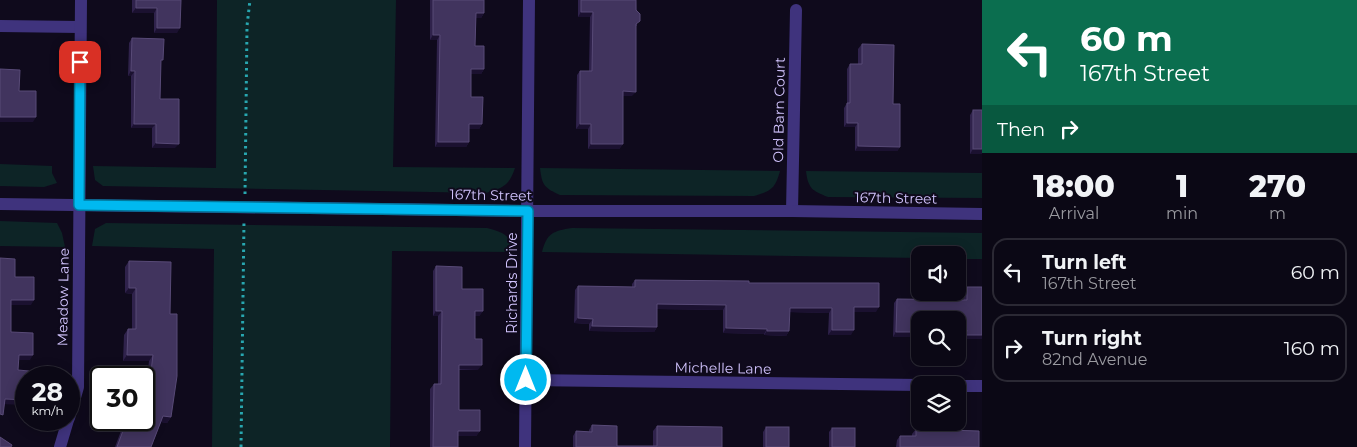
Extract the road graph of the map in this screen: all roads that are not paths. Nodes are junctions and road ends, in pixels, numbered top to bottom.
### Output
1 (81, 0) edge
2 (529, 0) edge
3 (796, 10) dead end
4 (0, 26) edge
5 (80, 27) junction
6 (0, 204) edge
7 (79, 205) junction
8 (528, 211) junction
9 (792, 211) junction
10 (982, 214) edge
11 (78, 366) edge
12 (526, 380) junction
13 (911, 385) edge
14 (966, 386) edge
15 (982, 386) edge
16 (65, 431) edge
17 (60, 447) edge
18 (526, 447) edge

1 - 5 street, Meadow Lane
2 - 8 street, Richards Drive
3 - 9 street, Old Barn Court
4 - 5 street
5 - 7 street, Meadow Lane
6 - 7 street, 167th Street
7 - 8 street, 167th Street
7 - 11 street, Meadow Lane
8 - 9 street, 167th Street
8 - 12 street, Richards Drive
9 - 10 street, 167th Street
12 - 13 street, Michelle Lane
12 - 18 street, Richards Drive
14 - 15 street
16 - 17 street, Meadow Lane

